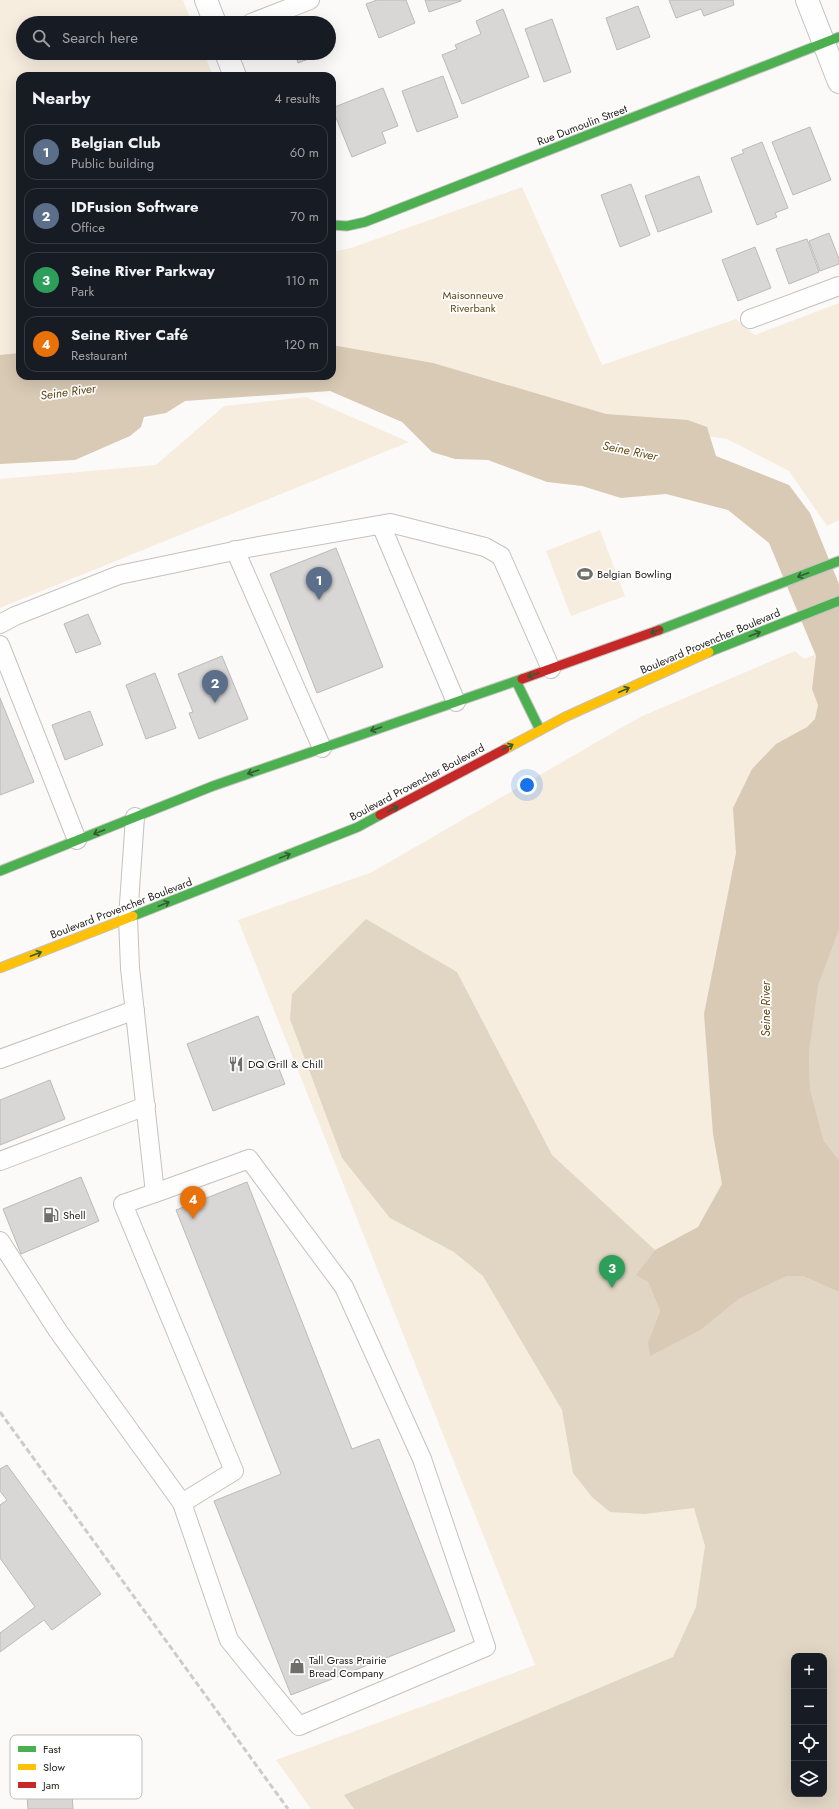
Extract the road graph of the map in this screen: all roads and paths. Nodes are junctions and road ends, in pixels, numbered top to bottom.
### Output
1 (206, 0) edge
2 (310, 0) edge
3 (807, 0) edge
4 (212, 16) edge
5 (269, 16) edge
6 (831, 40) edge
7 (228, 60) edge
8 (233, 72) edge
9 (839, 82) edge
10 (336, 225) edge
11 (839, 286) edge
12 (750, 319) dead end
13 (381, 525) junction
14 (235, 550) junction
15 (839, 560) edge
16 (839, 601) edge
17 (0, 624) edge
18 (0, 645) edge
19 (551, 669) junction
20 (516, 681) junction
21 (456, 702) junction
22 (540, 730) junction
23 (322, 748) junction
24 (135, 817) junction
25 (77, 840) junction
26 (0, 871) edge
27 (128, 918) junction
28 (0, 968) edge
29 (135, 1010) junction
30 (0, 1060) edge
31 (146, 1106) junction
32 (0, 1161) edge
33 (155, 1193) junction
34 (0, 1241) edge
35 (182, 1503) junction

1 - 4 street
2 - 5 lane
3 - 6 street
6 - 9 street
6 - 10 main road, Rue Dumoulin Street
7 - 8 street
11 - 12 lane
13 - 14 lane
13 - 19 lane
13 - 21 lane
14 - 17 lane
14 - 23 lane
15 -> 19 main road
22 -> 16 main road, Boulevard Provencher Boulevard
18 - 25 lane
19 -> 20 main road
20 - 21 main road
20 - 22 main road
21 -> 23 main road
27 -> 22 main road, Boulevard Provencher Boulevard
23 -> 24 main road
24 -> 25 main road
24 - 27 lane
25 - 26 main road
28 -> 27 main road, Boulevard Provencher Boulevard
27 - 29 lane
29 - 30 lane
29 - 31 lane
31 - 32 lane
31 - 33 lane
33 - 35 lane
33 - 35 lane
34 - 35 lane

